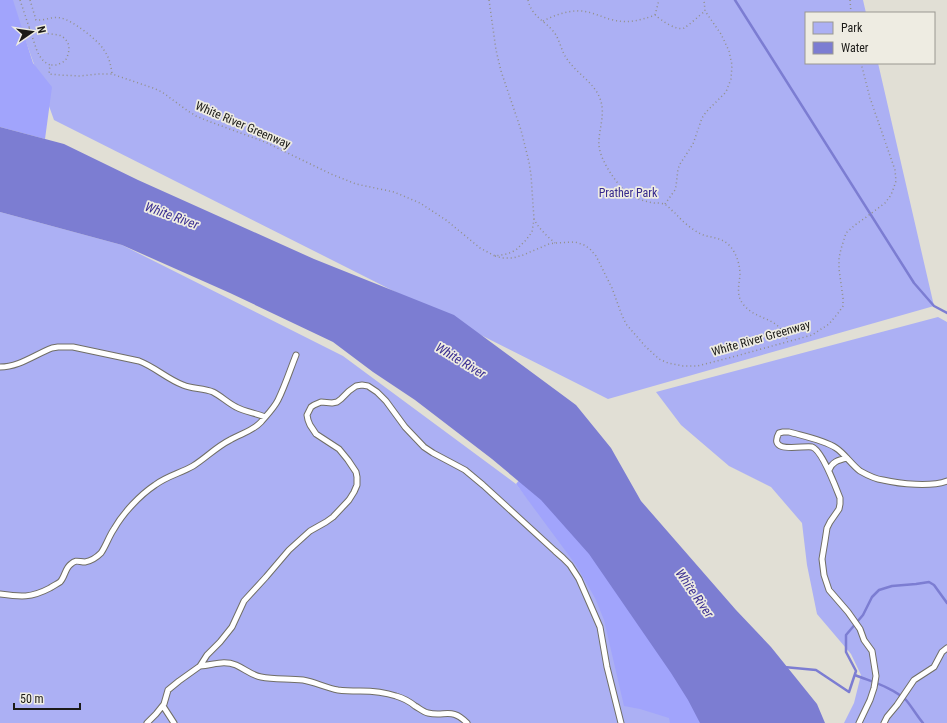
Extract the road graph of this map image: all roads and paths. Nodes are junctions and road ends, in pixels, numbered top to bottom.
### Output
1 (20, 0) edge
2 (30, 0) edge
3 (489, 0) edge
4 (528, 0) edge
5 (659, 0) edge
6 (704, 0) edge
7 (850, 0) edge
8 (705, 11) junction
9 (851, 12) edge
10 (655, 15) junction
11 (544, 21) junction
12 (29, 28) junction
13 (861, 64) edge
14 (50, 65) junction
15 (112, 74) junction
16 (665, 204) junction
17 (534, 219) junction
18 (555, 243) junction
19 (495, 256) junction
20 (788, 342) junction
21 (296, 355) dead end
22 (0, 367) edge
23 (265, 417) junction
24 (847, 458) junction
25 (829, 470) junction
26 (947, 481) edge
27 (0, 594) edge
28 (947, 648) edge
29 (200, 666) junction
30 (163, 706) junction
31 (147, 723) edge
32 (174, 723) edge
33 (467, 723) edge
34 (621, 723) edge
35 (859, 723) edge
36 (884, 723) edge

1 - 12 path, White River Greenway
2 - 15 path
3 - 17 path
4 - 11 path
5 - 10 path
6 - 8 path
7 - 9 path
8 - 10 path
8 - 16 path
10 - 11 path
11 - 16 path
12 - 14 path, White River Greenway
12 - 14 path
13 - 20 path, White River Greenway
14 - 15 path, White River Greenway
15 - 19 path, White River Greenway
16 - 20 path
17 - 18 path
17 - 19 path
18 - 19 path, White River Greenway
18 - 20 path, White River Greenway
21 - 23 lane
22 - 23 lane
23 - 27 lane
24 - 25 lane
24 - 25 lane
24 - 26 lane
25 - 35 lane
28 - 36 lane
29 - 30 lane
29 - 33 lane
29 - 34 lane
30 - 31 lane
30 - 32 lane

